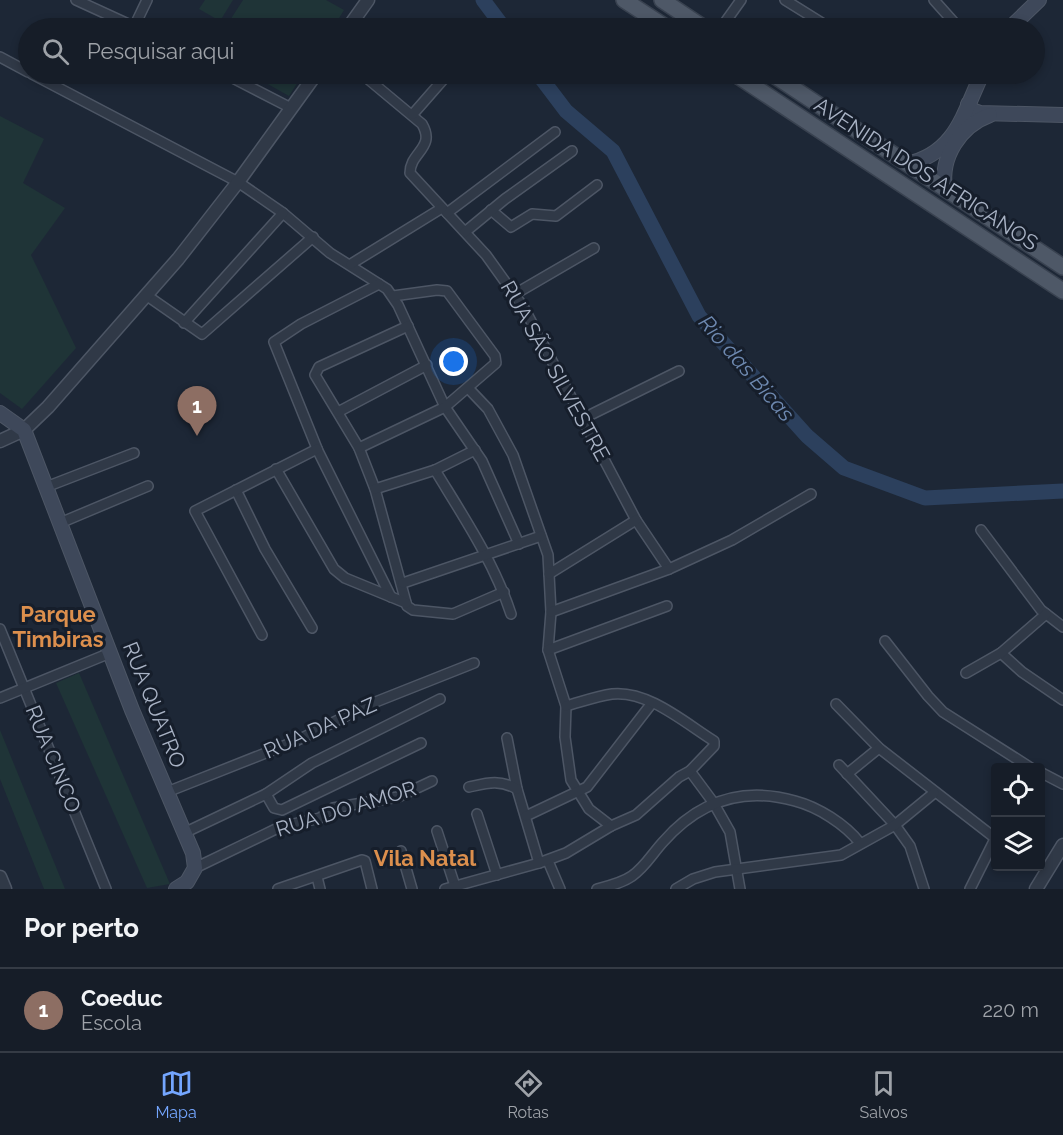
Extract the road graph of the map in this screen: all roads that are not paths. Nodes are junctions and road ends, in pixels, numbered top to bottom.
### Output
1 (147, 0) edge
2 (368, 0) edge
3 (624, 0) edge
4 (741, 0) edge
5 (785, 0) edge
6 (934, 0) edge
7 (1039, 0) edge
8 (79, 1) edge
9 (664, 1) edge
10 (114, 18) edge
11 (139, 18) edge
12 (355, 18) edge
13 (652, 18) edge
14 (689, 18) edge
15 (728, 18) edge
16 (814, 18) edge
17 (950, 18) edge
18 (1020, 18) edge
19 (0, 57) edge
20 (18, 67) edge
21 (51, 84) edge
22 (244, 84) edge
23 (309, 84) edge
24 (375, 84) edge
25 (439, 84) edge
26 (750, 84) edge
27 (787, 84) edge
28 (977, 84) edge
29 (968, 104) junction
30 (291, 108) junction
31 (413, 114) junction
32 (992, 114) junction
33 (1063, 115) edge
34 (555, 132) dead end
35 (875, 142) junction
36 (572, 151) dead end
37 (853, 152) junction
38 (908, 164) junction
39 (238, 182) junction
40 (597, 185) dead end
41 (945, 189) junction
42 (491, 210) junction
43 (445, 211) junction
44 (283, 213) junction
45 (962, 224) junction
46 (1001, 226) junction
47 (465, 232) junction
48 (313, 237) junction
49 (594, 248) dead end
50 (351, 264) junction
51 (1063, 267) edge
52 (380, 284) junction
53 (1063, 291) edge
54 (515, 294) junction
55 (146, 295) junction
56 (393, 297) junction
57 (184, 323) junction
58 (408, 326) junction
59 (427, 365) junction
60 (679, 371) dead end
61 (469, 389) junction
62 (446, 407) junction
63 (338, 412) junction
64 (0, 413) edge
65 (582, 419) junction
66 (0, 427) edge
67 (24, 430) junction
68 (0, 432) edge
69 (0, 441) edge
70 (359, 448) junction
71 (317, 449) junction
72 (475, 450) junction
73 (135, 453) dead end
74 (276, 469) junction
75 (435, 470) junction
76 (148, 486) dead end
77 (46, 487) junction
78 (375, 489) junction
79 (236, 490) junction
80 (811, 494) dead end
81 (636, 520) junction
82 (60, 524) junction
83 (981, 530) dead end
84 (541, 536) junction
85 (519, 544) junction
86 (486, 556) junction
87 (669, 569) junction
88 (549, 574) junction
89 (403, 583) junction
90 (504, 592) junction
91 (391, 597) junction
92 (406, 603) junction
93 (666, 606) dead end
94 (551, 612) junction
95 (511, 614) dead end
96 (1046, 614) junction
97 (1063, 627) edge
98 (312, 628) dead end
99 (0, 629) edge
100 (262, 635) dead end
101 (885, 641) dead end
102 (548, 650) junction
103 (110, 653) junction
104 (1001, 653) junction
105 (474, 663) dead end
106 (966, 673) dead end
107 (25, 688) junction
108 (0, 698) edge
109 (440, 699) dead end
110 (1063, 700) edge
111 (652, 704) junction
112 (836, 704) dead end
113 (566, 706) junction
114 (507, 738) dead end
115 (421, 743) dead end
116 (879, 748) junction
117 (1022, 763) edge
118 (839, 765) dead end
119 (690, 771) junction
120 (847, 774) junction
121 (1045, 774) edge
122 (432, 781) dead end
123 (1063, 784) edge
124 (469, 787) dead end
125 (517, 789) junction
126 (167, 792) junction
127 (579, 793) junction
128 (934, 793) junction
129 (266, 794) junction
130 (713, 802) junction
131 (477, 814) dead end
132 (526, 816) junction
133 (895, 825) junction
134 (611, 826) junction
135 (437, 831) dead end
136 (184, 833) junction
137 (991, 835) edge
138 (860, 843) junction
139 (1063, 845) edge
140 (991, 846) edge
141 (401, 850) dead end
142 (544, 862) junction
143 (195, 868) junction
144 (737, 869) junction
145 (497, 874) junction
146 (0, 877) edge
147 (316, 877) junction
148 (618, 886) edge
149 (456, 888) edge
150 (677, 888) edge
151 (5, 889) edge
152 (106, 889) edge
153 (176, 889) edge
154 (278, 889) edge
155 (320, 889) edge
156 (372, 889) edge
157 (412, 889) edge
158 (445, 889) edge
159 (560, 889) edge
160 (597, 889) edge
161 (740, 889) edge
162 (924, 889) edge
163 (970, 889) edge
164 (1036, 889) edge

1 - 11 street
2 - 12 street
3 - 13 main road
4 - 15 street
5 - 16 street
6 - 17 street
7 - 18 main road
8 - 10 street
9 - 14 main road
19 - 20 street
21 - 39 street
22 - 30 street
23 - 30 street
24 - 31 street, RUA SÃO SILVESTRE
25 - 31 street
26 - 37 main road, AVENIDA DOS AFRICANOS
27 - 35 main road, AVENIDA DOS AFRICANOS
28 - 29 main road
29 - 32 main road
29 - 38 main road
30 - 39 street
31 - 43 street, RUA SÃO SILVESTRE
32 - 33 main road
32 - 41 main road
34 - 43 street
35 - 37 main road
35 - 38 main road, AVENIDA DOS AFRICANOS
36 - 42 street
37 - 45 main road, AVENIDA DOS AFRICANOS
38 - 41 main road, AVENIDA DOS AFRICANOS
39 - 44 street
39 - 55 street
40 - 42 street
41 - 46 main road, AVENIDA DOS AFRICANOS
42 - 47 street
43 - 47 street, RUA SÃO SILVESTRE
43 - 50 street
44 - 48 street
44 - 57 street
45 - 46 main road
45 - 53 main road, AVENIDA DOS AFRICANOS
46 - 51 main road, AVENIDA DOS AFRICANOS
47 - 54 street, RUA SÃO SILVESTRE
48 - 50 street
48 - 57 street
49 - 54 street
50 - 52 street
52 - 56 street
52 - 71 street
54 - 65 street, RUA SÃO SILVESTRE
55 - 57 street
55 - 67 street
56 - 58 street
56 - 61 street
58 - 59 street
58 - 63 street
59 - 62 street
59 - 63 street
60 - 65 street
61 - 62 street
61 - 84 street
62 - 70 street
62 - 72 street
63 - 70 street
64 - 67 main road
65 - 81 street, RUA SÃO SILVESTRE
66 - 68 street
67 - 69 street
67 - 77 main road, RUA QUATRO
70 - 78 street
71 - 74 street
71 - 91 street
72 - 75 street
72 - 85 street
73 - 77 street
74 - 79 street
74 - 91 street
75 - 78 street
75 - 86 street
76 - 82 street
77 - 82 main road, RUA QUATRO
78 - 89 street
79 - 98 street
79 - 100 street
80 - 87 street
81 - 87 street, RUA SÃO SILVESTRE
81 - 88 street
82 - 103 main road, RUA QUATRO
83 - 96 street
84 - 85 street
84 - 88 street
85 - 86 street
86 - 89 street
86 - 90 street
87 - 94 street
88 - 94 street
89 - 92 street
90 - 92 street
90 - 95 street
91 - 92 street
93 - 102 street
94 - 102 street
96 - 97 street
96 - 104 street
99 - 107 street, RUA CINCO
101 - 117 street
102 - 113 street
103 - 107 street
103 - 126 main road, RUA QUATRO
104 - 106 street
104 - 110 street
105 - 126 street, RUA DA PAZ
107 - 108 street
107 - 152 street, RUA CINCO
109 - 129 street
111 - 113 street
111 - 119 street
111 - 127 street
112 - 116 street
113 - 127 street
114 - 125 street
115 - 129 street
116 - 120 street
116 - 128 street
118 - 120 street
119 - 130 street
119 - 134 street
120 - 133 street
121 - 123 street
122 - 143 street, RUA DO AMOR
124 - 125 street
125 - 132 street
126 - 136 main road, RUA QUATRO
127 - 132 street
127 - 134 street
128 - 133 street
128 - 137 street
129 - 136 street
130 - 138 street
130 - 144 street
130 - 148 street
131 - 145 street
132 - 142 street
133 - 138 street
133 - 162 street
134 - 142 street
135 - 149 street
136 - 143 main road, RUA QUATRO
138 - 144 street
139 - 164 street
140 - 163 street
141 - 157 street
142 - 145 street
142 - 159 street
143 - 153 main road
144 - 150 street
144 - 161 street
145 - 149 street
146 - 151 street
147 - 154 street
147 - 155 street
147 - 156 street
148 - 160 street
149 - 158 street

